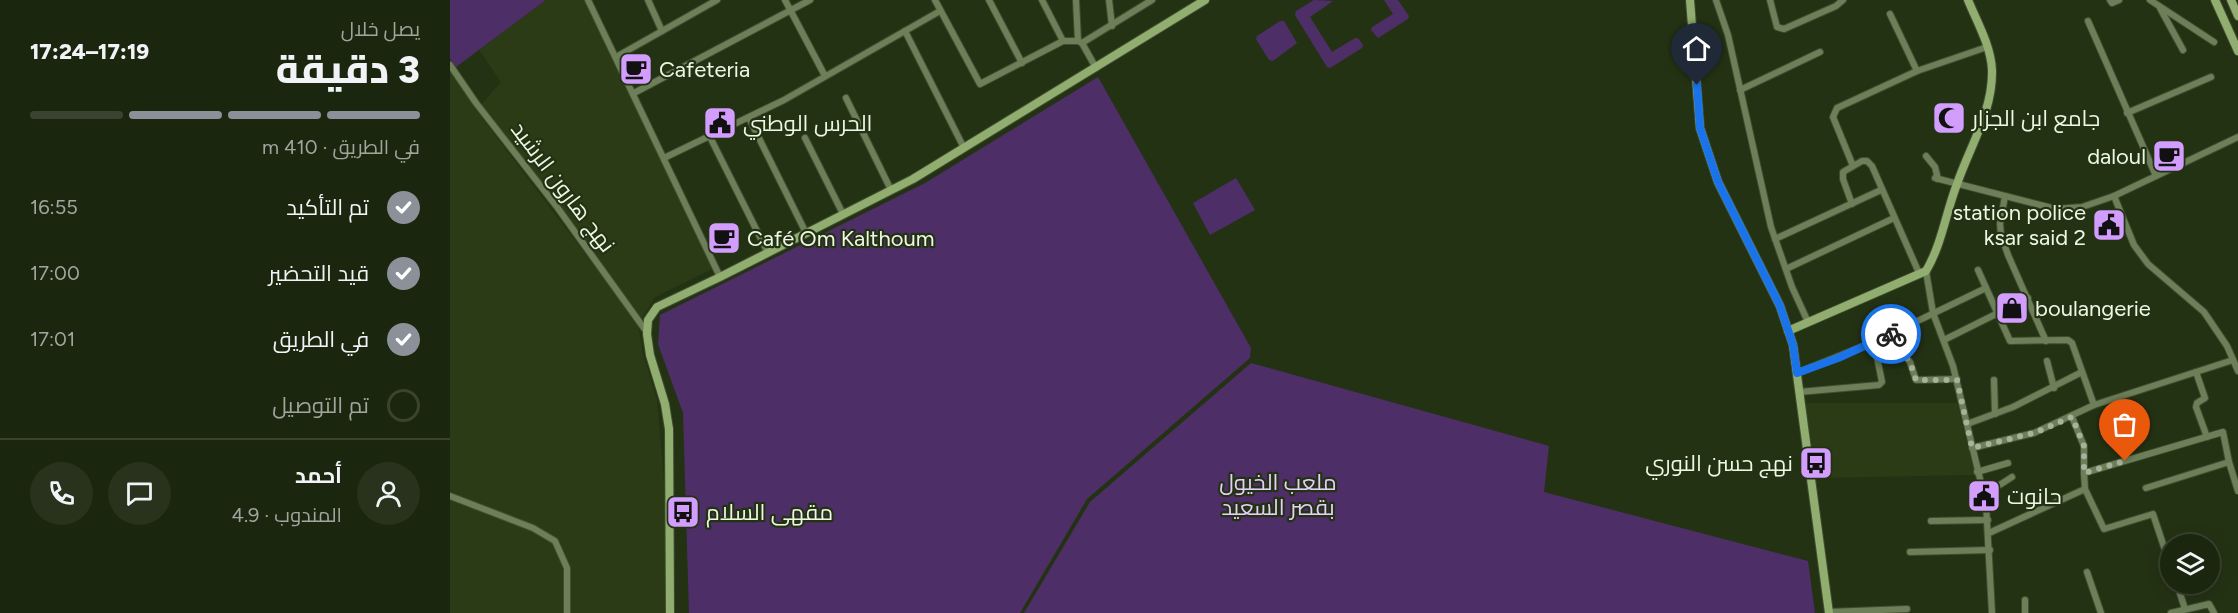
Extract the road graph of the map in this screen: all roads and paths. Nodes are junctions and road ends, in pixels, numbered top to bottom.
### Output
1 (588, 0) edge
2 (648, 0) edge
3 (717, 0) edge
4 (785, 0) edge
5 (810, 0) edge
6 (935, 0) edge
7 (989, 0) edge
8 (1042, 0) edge
9 (1076, 0) edge
10 (1108, 0) edge
11 (1152, 0) edge
12 (1205, 0) edge
13 (1690, 0) edge
14 (1716, 0) edge
15 (1770, 0) edge
16 (1843, 0) edge
17 (1968, 0) edge
18 (2110, 0) edge
19 (2119, 0) edge
20 (2150, 0) edge
21 (2215, 0) edge
22 (2231, 0) edge
23 (2158, 3) edge
24 (790, 10) junction
25 (940, 11) junction
26 (1890, 14) dead end
27 (2238, 16) edge
28 (2088, 21) dead end
29 (1112, 26) junction
30 (662, 31) junction
31 (905, 31) junction
32 (1064, 41) junction
33 (1080, 42) junction
34 (2214, 42) dead end
35 (1988, 47) junction
36 (2183, 50) dead end
37 (2238, 51) edge
38 (1820, 52) dead end
39 (616, 57) junction
40 (1022, 63) junction
41 (450, 65) edge
42 (1096, 68) junction
43 (1917, 71) junction
44 (825, 76) junction
45 (2211, 77) dead end
46 (1740, 90) junction
47 (634, 93) junction
48 (846, 98) dead end
49 (2127, 112) junction
50 (749, 118) junction
51 (710, 137) junction
52 (2238, 137) edge
53 (805, 138) dead end
54 (964, 148) junction
55 (1926, 156) dead end
56 (664, 158) junction
57 (1853, 166) junction
58 (2156, 176) junction
59 (1956, 184) junction
60 (891, 190) junction
61 (1881, 190) junction
62 (2004, 196) junction
63 (2114, 196) junction
64 (1852, 204) junction
65 (843, 214) junction
66 (1894, 218) junction
67 (806, 233) junction
68 (1775, 238) junction
69 (768, 253) junction
70 (1786, 269) junction
71 (1978, 270) dead end
72 (1923, 272) junction
73 (720, 278) junction
74 (1986, 288) junction
75 (2028, 298) junction
76 (1933, 313) junction
77 (1998, 314) junction
78 (1808, 322) junction
79 (646, 331) junction
80 (1788, 331) junction
81 (1894, 333) junction
82 (1944, 340) junction
83 (2046, 340) junction
84 (1874, 342) junction
85 (2047, 361) dead end
86 (2236, 366) edge
87 (2082, 372) junction
88 (2196, 372) junction
89 (1797, 373) junction
90 (1957, 380) junction
91 (1994, 380) dead end
92 (2054, 388) junction
93 (1799, 392) junction
94 (2094, 405) junction
95 (1995, 414) junction
96 (2072, 417) junction
97 (1966, 424) junction
98 (2207, 437) junction
99 (1972, 448) junction
100 (2229, 462) junction
101 (2008, 463) dead end
102 (1977, 472) junction
103 (2084, 473) junction
104 (2012, 477) dead end
105 (2146, 488) dead end
106 (2085, 489) junction
107 (2238, 491) edge
108 (1984, 495) junction
109 (450, 496) edge
110 (1931, 520) dead end
111 (1988, 520) junction
112 (1989, 533) junction
113 (2160, 535) edge
114 (1990, 550) junction
115 (1910, 552) dead end
116 (2087, 572) dead end
117 (2180, 594) edge
118 (2025, 600) dead end
119 (1907, 609) dead end
120 (2185, 609) junction
121 (1828, 612) edge
122 (567, 613) edge
123 (670, 613) edge
124 (1992, 613) edge
125 (2025, 613) edge
126 (2101, 613) edge
127 (2171, 613) edge
128 (2214, 613) edge

1 - 39 street
2 - 30 street
3 - 30 street
4 - 24 street
5 - 24 street
6 - 25 street
7 - 40 street
8 - 32 street
9 - 33 street
10 - 29 street
11 - 29 street
12 - 42 street
13 - 80 street
14 - 46 street
15 - 16 street
17 - 35 street
18 - 19 street
20 - 23 street
21 - 37 street
22 - 27 street
23 - 34 street
23 - 36 street
24 - 44 street
24 - 47 street
25 - 31 street
25 - 40 street
26 - 43 street
28 - 49 street
29 - 33 street
30 - 39 street
31 - 44 street
31 - 54 street
32 - 33 street
32 - 40 street
33 - 42 street
35 - 43 street
35 - 59 street
38 - 46 street
39 - 47 street
41 - 79 street, نهج هارون الرشيد
42 - 54 street
43 - 57 street
44 - 50 street
45 - 49 street
46 - 68 street
47 - 56 street
48 - 60 street
49 - 58 street
50 - 51 street
50 - 67 street
51 - 56 street
51 - 69 street
52 - 58 street
53 - 65 street
54 - 60 street
55 - 59 street
56 - 73 street
57 - 61 street
57 - 64 street
58 - 63 street
59 - 62 street
59 - 72 street
60 - 65 street
61 - 64 street
61 - 66 street
62 - 63 street
62 - 75 street
63 - 86 street
64 - 68 street
65 - 67 street
66 - 70 street
66 - 72 street
67 - 69 street
68 - 70 street
69 - 73 street
70 - 78 street
71 - 74 street
72 - 76 street
72 - 78 street
73 - 79 street
74 - 76 street
74 - 77 street
75 - 77 street
75 - 83 street
76 - 81 street
76 - 82 street
77 - 82 street
77 - 83 street
78 - 80 street
79 - 123 street
80 - 89 street
81 - 84 street
81 - 90 street
82 - 90 street
83 - 87 street
84 - 89 street
84 - 93 street
85 - 92 street
86 - 88 street
87 - 92 street
87 - 94 street
88 - 94 street
88 - 98 street
89 - 93 street
90 - 97 street
91 - 95 street
92 - 95 street
93 - 121 street
94 - 96 street
95 - 97 street
96 - 99 street
96 - 103 street
97 - 99 street
98 - 100 street
98 - 103 street
99 - 102 street
100 - 105 street
100 - 107 street
101 - 102 street
102 - 108 street
103 - 106 street
104 - 108 street
106 - 112 street
106 - 113 street
108 - 111 street
109 - 122 street
110 - 111 street
111 - 112 street
112 - 114 street
114 - 115 street
114 - 124 street
116 - 126 street
117 - 120 street
118 - 125 street
119 - 121 street
120 - 127 street
120 - 128 street

